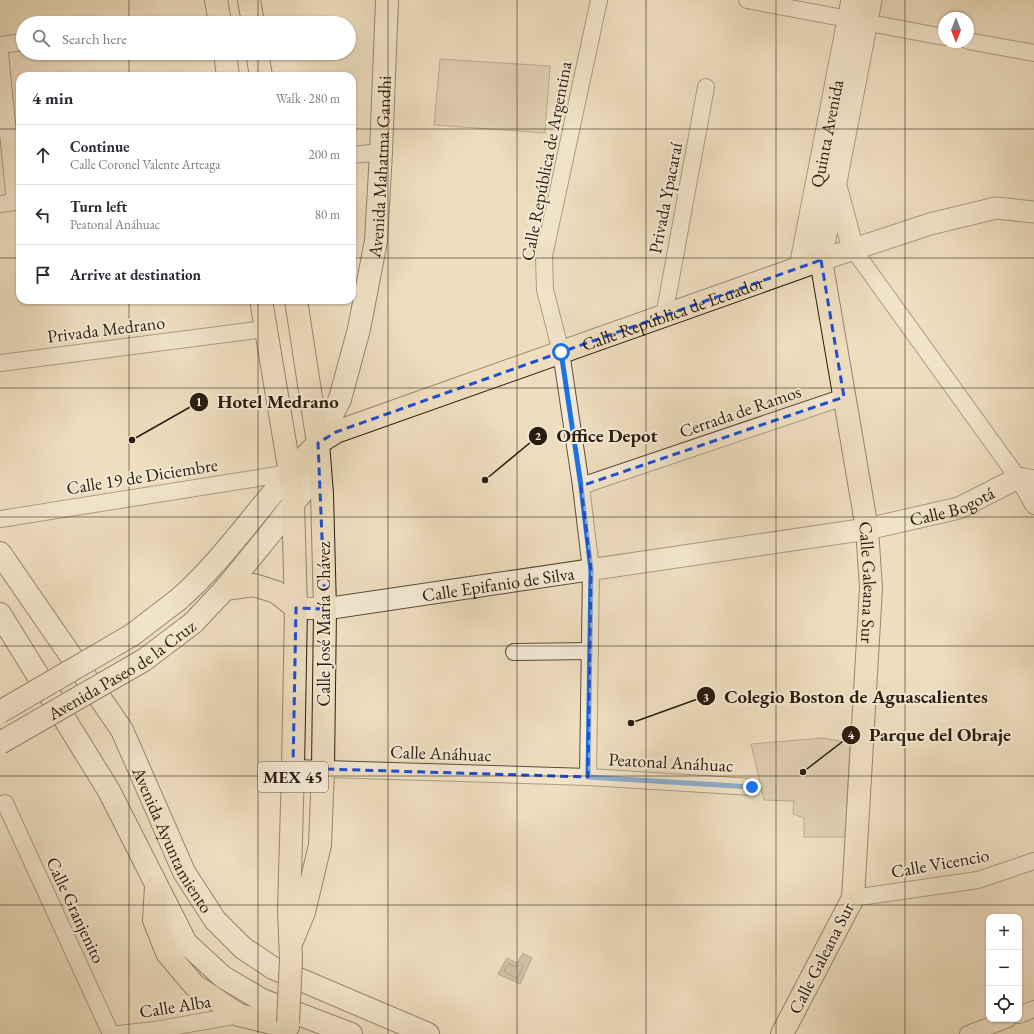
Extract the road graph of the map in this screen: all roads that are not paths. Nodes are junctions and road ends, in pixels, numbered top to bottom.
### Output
1 (216, 0) edge
2 (249, 0) edge
3 (387, 0) edge
4 (599, 0) edge
5 (747, 0) edge
6 (871, 0) edge
7 (856, 14) edge
8 (217, 16) edge
9 (252, 16) edge
10 (938, 35) edge
11 (974, 42) edge
12 (16, 43) edge
13 (0, 45) edge
14 (1034, 53) edge
15 (0, 54) edge
16 (225, 60) edge
17 (258, 60) edge
18 (227, 72) edge
19 (260, 72) edge
20 (706, 87) dead end
21 (381, 152) junction
22 (356, 155) edge
23 (836, 184) junction
24 (12, 202) edge
25 (1034, 212) edge
26 (853, 249) junction
27 (821, 260) junction
28 (800, 267) junction
29 (262, 304) edge
30 (297, 304) edge
31 (664, 316) junction
32 (265, 329) junction
33 (561, 352) junction
34 (0, 363) edge
35 (844, 397) junction
36 (318, 443) junction
37 (320, 469) junction
38 (290, 473) junction
39 (1026, 479) edge
40 (581, 486) junction
41 (293, 503) junction
42 (1034, 506) edge
43 (0, 519) edge
44 (866, 529) junction
45 (0, 553) edge
46 (591, 570) junction
47 (225, 590) junction
48 (296, 608) junction
49 (325, 609) junction
50 (0, 614) edge
51 (590, 651) junction
52 (514, 652) dead end
53 (0, 712) edge
54 (0, 743) edge
55 (293, 768) junction
56 (323, 770) junction
57 (588, 777) junction
58 (752, 787) dead end
59 (4, 803) dead end
60 (1034, 862) edge
61 (156, 886) junction
62 (852, 898) junction
63 (291, 953) junction
64 (1034, 1009) edge
65 (1022, 1014) edge
66 (239, 1015) junction
67 (1000, 1022) edge
68 (288, 1028) edge
69 (156, 1032) edge
70 (111, 1034) edge
71 (118, 1034) edge
72 (351, 1034) edge
73 (428, 1034) edge
74 (782, 1034) edge
75 (968, 1034) edge

1 - 8 main road
2 - 9 main road
3 - 21 main road, Avenida Mahatma Gandhi
4 - 33 street, Calle República de Argentina
5 - 7 street
6 - 7 street, Quinta Avenida
7 - 10 street
7 - 23 street, Quinta Avenida
7 - 28 street, Quinta Avenida
11 - 14 street
12 - 13 street
15 - 24 street
16 - 18 main road
17 - 19 main road
20 - 31 street, Privada Ypacaraí
21 - 22 street
21 - 36 main road, Avenida Mahatma Gandhi
23 - 26 street
23 - 27 street, Quinta Avenida
25 - 26 street, Calle República de Ecuador
26 - 27 street, Calle República de Ecuador
26 - 39 street
27 - 28 main road, Calle República de Ecuador
27 - 35 main road, Calle Galeana Sur
28 - 31 main road, Calle República de Ecuador
29 - 32 main road, Calle José María Chávez / MEX 45
30 - 36 main road, Calle José María Chávez / MEX 45
31 - 33 main road, Calle República de Ecuador
32 - 34 street, Privada Medrano
32 - 38 main road, Calle José María Chávez / MEX 45
33 - 36 main road, Calle República de Ecuador
33 - 40 street, Calle República de Argentina
35 - 40 street, Cerrada de Ramos
35 - 44 main road, Calle Galeana Sur
36 - 37 main road, Calle José María Chávez / MEX 45
36 - 38 main road, Avenida Paseo de la Cruz
37 - 41 main road, Avenida Paseo de la Cruz
37 - 49 main road, Calle José María Chávez / MEX 45
38 - 41 main road, Calle José María Chávez / MEX 45
38 - 43 street, Calle 19 de Diciembre
38 - 53 main road, Avenida Paseo de la Cruz, bridge
39 - 42 street
39 - 44 street, Calle Bogotá
40 - 46 street, Calle República de Argentina
41 - 47 main road, Avenida Paseo de la Cruz
41 - 48 main road, Calle José María Chávez / MEX 45
44 - 46 street, Calle Epifanio de Silva
44 - 62 main road, Calle Galeana Sur
45 - 73 main road, Avenida Ayuntamiento
46 - 49 street, Calle Epifanio de Silva
46 - 51 street, Calle República de Argentina
47 - 48 main road
47 - 54 main road, Avenida Paseo de la Cruz, bridge
48 - 49 street, Calle Epifanio de Silva
48 - 55 main road, Calle José María Chávez / MEX 45
49 - 56 main road, Calle José María Chávez / MEX 45
50 - 61 main road, Avenida Ayuntamiento
51 - 52 street
51 - 57 street, Calle República de Argentina
55 - 56 street, Calle Anáhuac
55 - 63 main road, Calle José María Chávez / MEX 45
56 - 57 street, Calle Anáhuac
56 - 63 main road, Calle José María Chávez / MEX 45
57 - 58 street, Peatonal Anáhuac
59 - 70 street, Calle Granjenito
60 - 62 street, Calle Vicencio
61 - 66 main road
61 - 72 main road, Avenida Ayuntamiento
62 - 74 main road, Calle Galeana Sur
63 - 68 main road, Calle José María Chávez / MEX 45, bridge
64 - 65 street
66 - 68 main road
66 - 69 street, Calle Alba
67 - 75 street
69 - 71 street, Calle Alba

